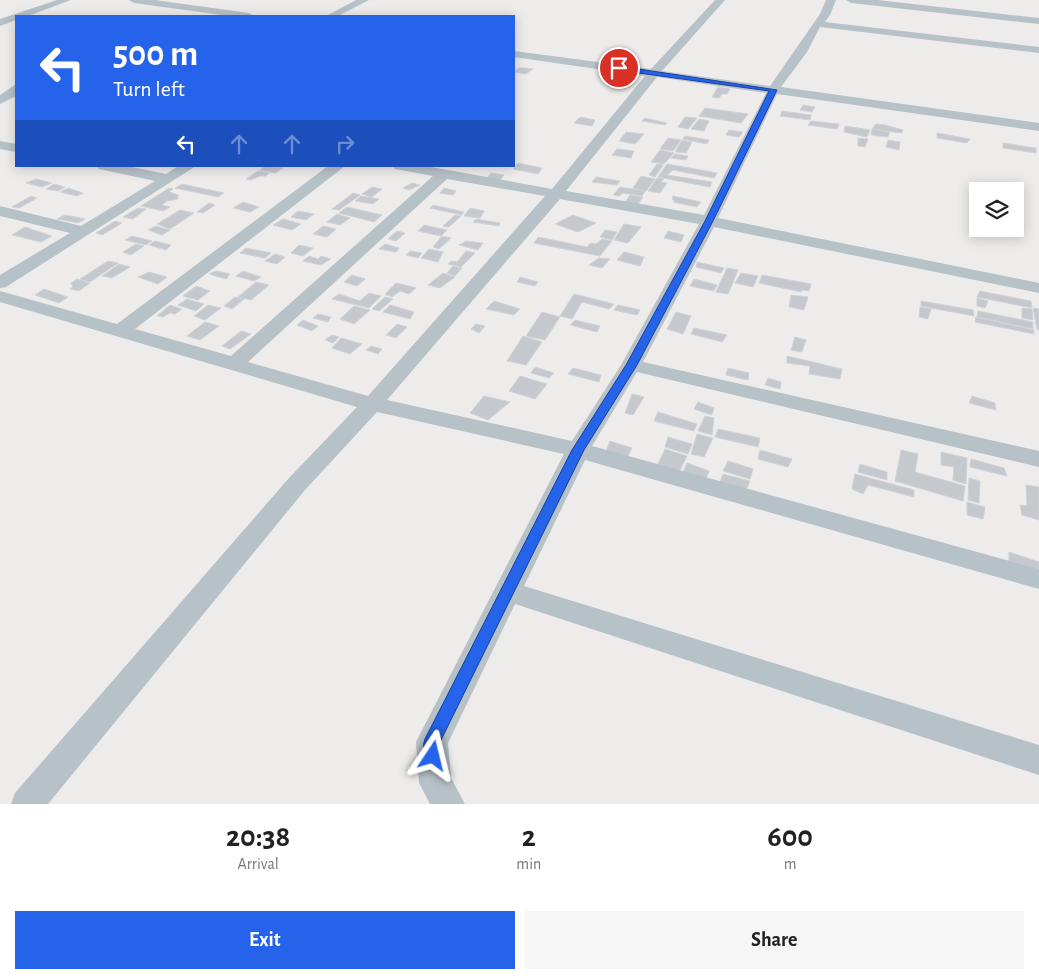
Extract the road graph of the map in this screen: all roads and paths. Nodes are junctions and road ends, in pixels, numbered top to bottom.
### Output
1 (66, 0) edge
2 (134, 0) edge
3 (364, 0) edge
4 (720, 0) edge
5 (832, 0) edge
6 (851, 0) edge
7 (22, 15) edge
8 (241, 15) edge
9 (333, 15) edge
10 (15, 17) edge
11 (1039, 20) edge
12 (0, 23) edge
13 (818, 24) junction
14 (1039, 50) edge
15 (515, 54) edge
16 (654, 73) junction
17 (773, 90) junction
18 (11, 92) edge
19 (0, 100) edge
20 (1039, 127) edge
21 (0, 145) edge
22 (15, 148) edge
23 (109, 167) edge
24 (187, 167) edge
25 (337, 167) edge
26 (406, 167) edge
27 (444, 174) junction
28 (168, 179) junction
29 (555, 195) junction
30 (0, 211) edge
31 (709, 221) junction
32 (84, 231) junction
33 (0, 283) edge
34 (1039, 288) edge
35 (0, 296) edge
36 (121, 330) junction
37 (234, 364) junction
38 (631, 365) junction
39 (372, 404) junction
40 (578, 450) junction
41 (1039, 459) edge
42 (1039, 579) edge
43 (507, 591) junction
44 (1039, 760) edge
45 (27, 804) edge
46 (449, 804) edge

1 - 7 street
2 - 8 street
3 - 9 street
4 - 16 street
5 - 13 street
6 - 11 street
10 - 12 street
13 - 14 street
13 - 17 street
15 - 16 street
16 - 17 street
16 - 29 street
17 - 20 street
17 - 31 street
18 - 19 street
21 - 22 street
23 - 28 street
24 - 28 street
25 - 36 street
26 - 27 street
27 - 29 street
27 - 37 street
28 - 32 street
29 - 31 street
29 - 39 street
30 - 32 street
31 - 34 street
31 - 38 street
32 - 33 street
35 - 36 street
36 - 37 street
37 - 39 street
38 - 40 street
38 - 41 street
39 - 40 street
39 - 45 street
40 - 42 street
40 - 43 street
43 - 44 street
43 - 46 street

